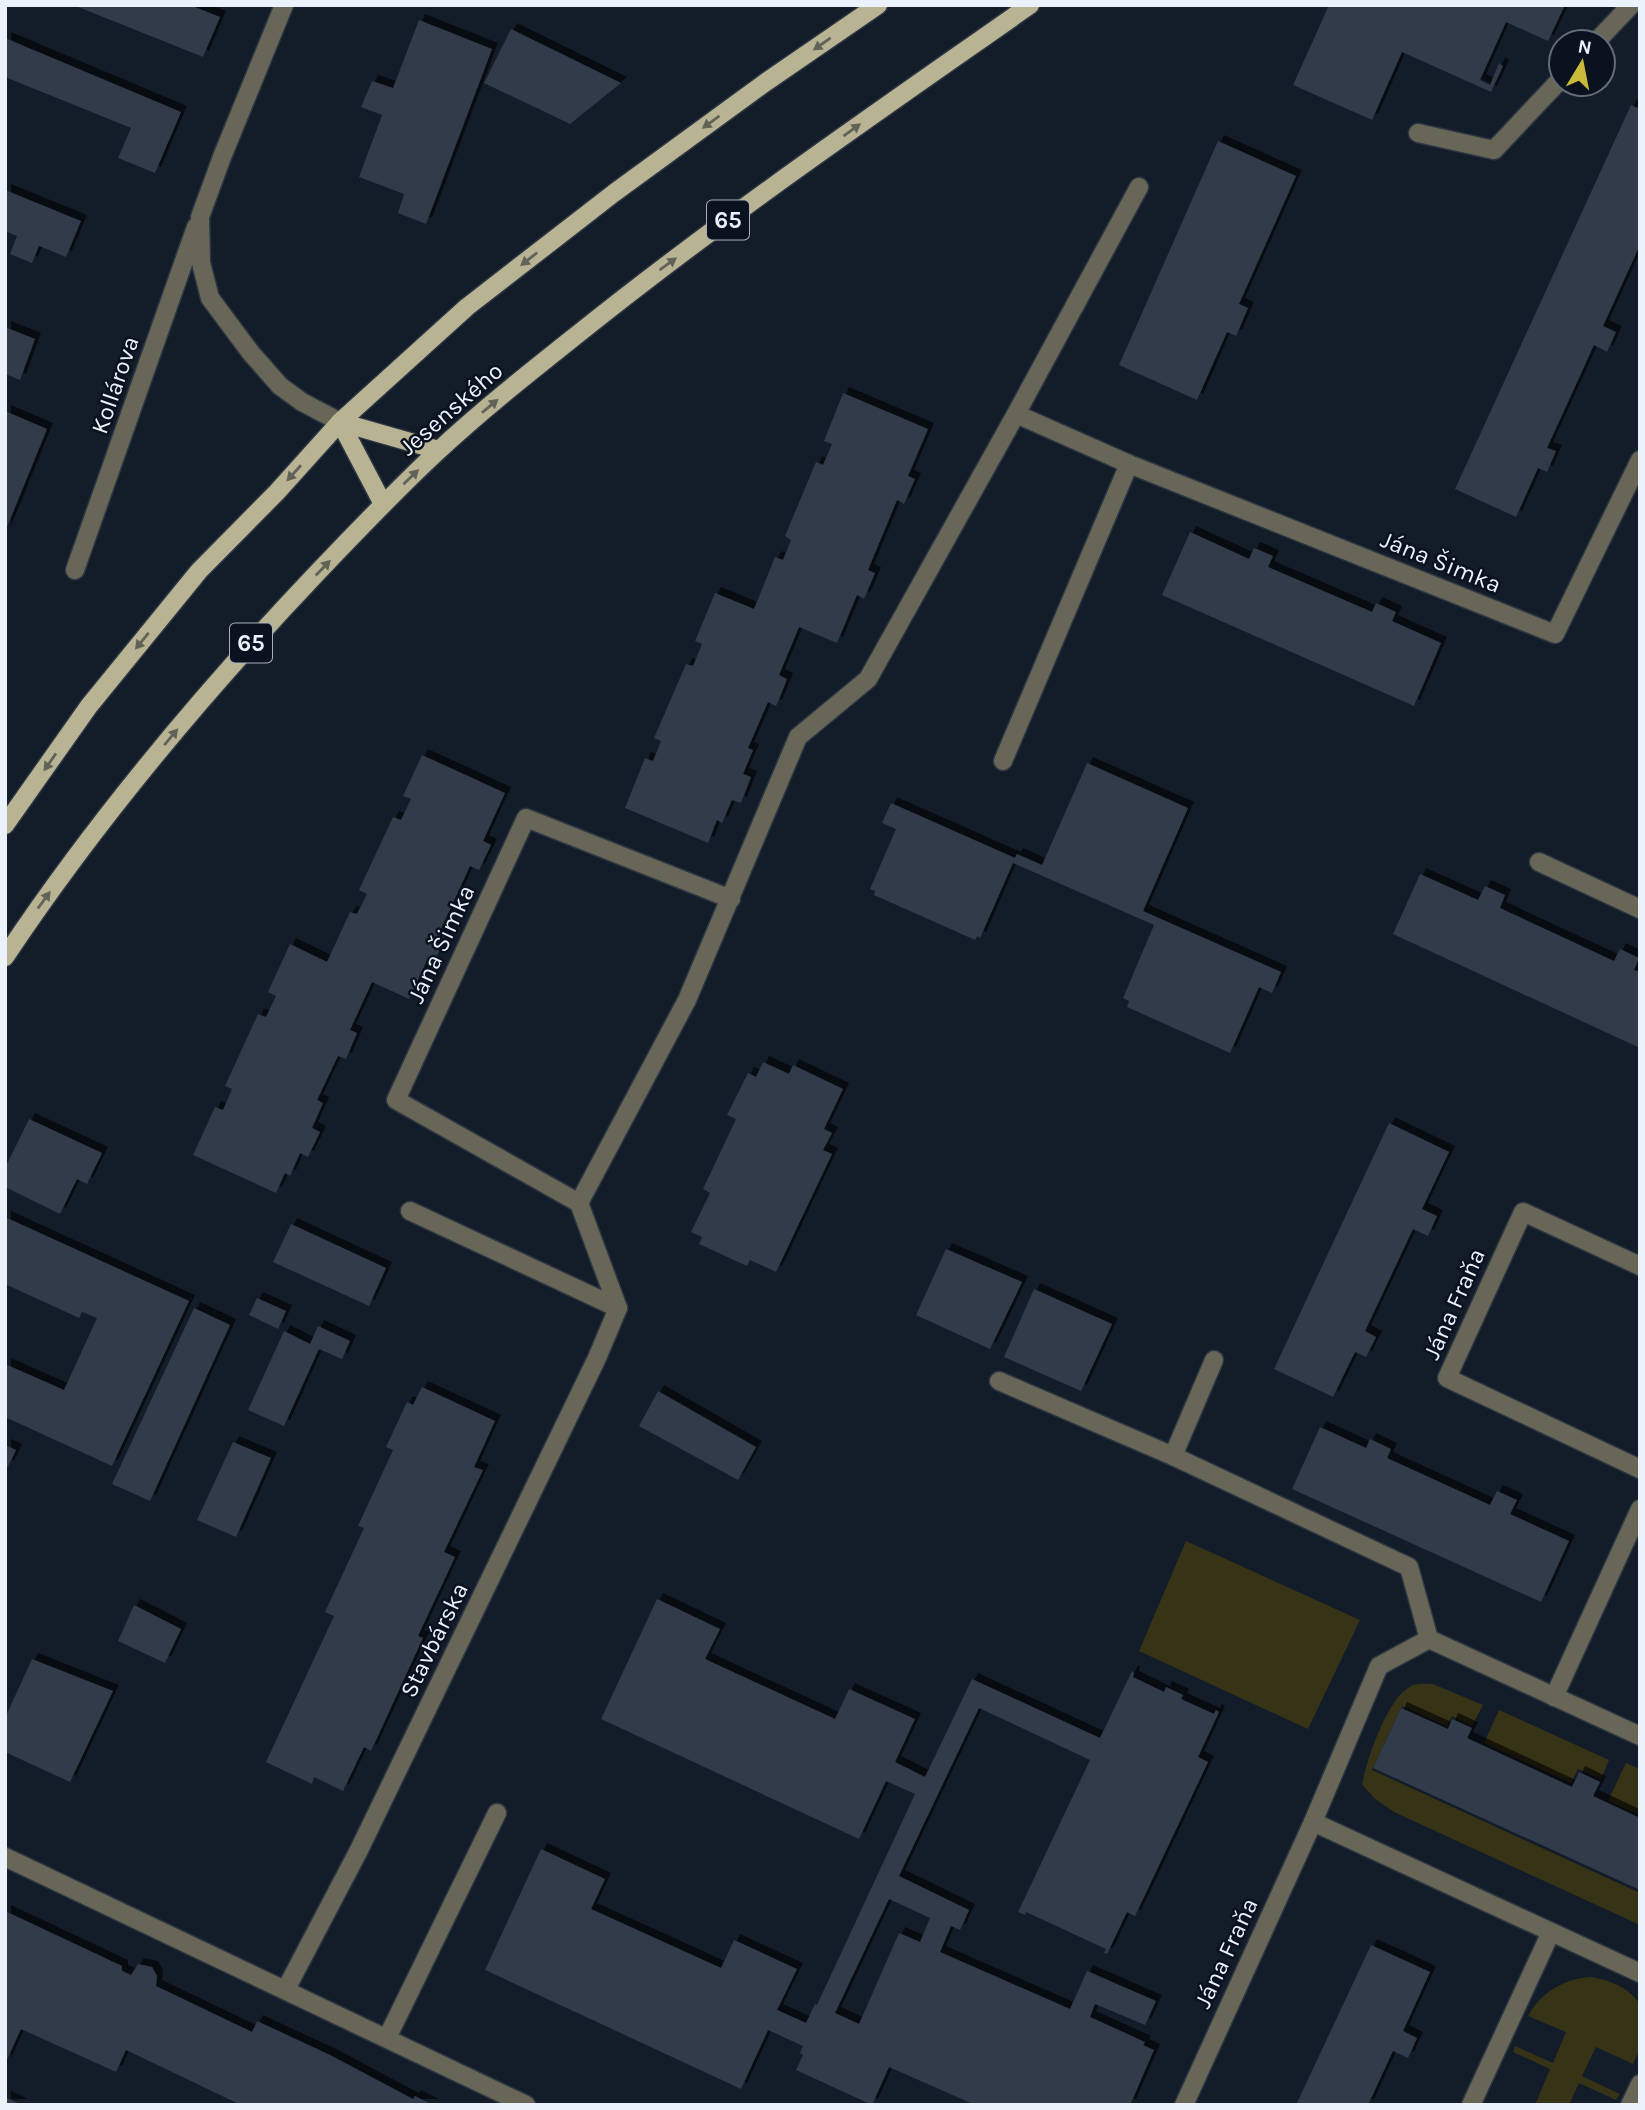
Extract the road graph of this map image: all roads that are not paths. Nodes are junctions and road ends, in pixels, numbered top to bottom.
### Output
1 (284, 5) edge
2 (878, 5) edge
3 (1030, 5) edge
4 (1631, 5) edge
5 (1609, 28) edge
6 (1547, 94) edge
7 (1418, 133) dead end
8 (1139, 187) dead end
9 (200, 217) junction
10 (1016, 414) junction
11 (340, 422) junction
12 (438, 450) junction
13 (1640, 460) edge
14 (1129, 464) junction
15 (383, 504) junction
16 (75, 570) dead end
17 (1003, 761) dead end
18 (5, 825) edge
19 (1539, 862) dead end
20 (731, 898) junction
21 (1640, 909) edge
22 (5, 957) edge
23 (579, 1203) junction
24 (410, 1212) dead end
25 (1640, 1266) edge
26 (618, 1308) junction
27 (1214, 1360) dead end
28 (999, 1381) dead end
29 (1173, 1456) junction
30 (1640, 1469) edge
31 (1640, 1509) edge
32 (1429, 1639) junction
33 (1554, 1697) junction
34 (1640, 1736) edge
35 (497, 1812) dead end
36 (1312, 1822) junction
37 (5, 1857) edge
38 (1551, 1932) junction
39 (1640, 1973) edge
40 (286, 1989) junction
41 (387, 2038) junction
42 (1640, 2084) edge
43 (526, 2105) edge
44 (1184, 2105) edge
45 (1471, 2105) edge
46 (1630, 2105) edge

1 - 9 street, Kollárova
2 -> 11 main road
12 -> 3 main road, Jesenského / 65
4 - 5 street
6 - 7 street
8 - 10 street
9 - 11 street, Kollárova
9 - 16 street, Kollárova
10 - 14 street, Jána Šimka
10 - 20 street
11 - 12 main road
11 - 15 main road
11 -> 18 main road
15 -> 12 main road, Jesenského / 65
13 - 14 street, Jána Šimka
14 - 17 street
22 -> 15 main road, Jesenského / 65
19 - 21 street
20 - 23 street
20 - 23 street, Jána Šimka
23 - 26 street
24 - 26 street
25 - 30 street, Jána Fraňa
26 - 40 street, Stavbárska
27 - 29 street
28 - 29 street
29 - 32 street
31 - 33 street
32 - 33 street
32 - 36 street, Jána Fraňa
33 - 34 street
35 - 41 street
36 - 38 street
36 - 44 street, Jána Fraňa
37 - 40 street
38 - 39 street
38 - 45 street
40 - 41 street
41 - 43 street
42 - 46 street

